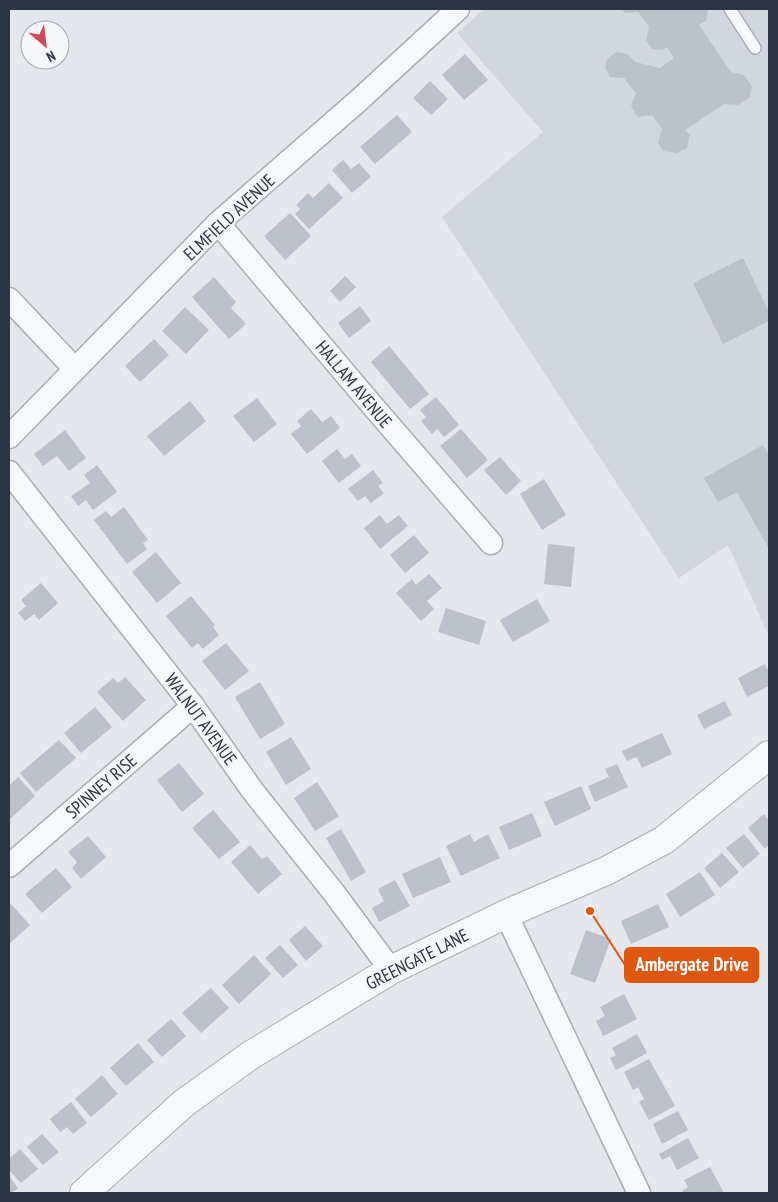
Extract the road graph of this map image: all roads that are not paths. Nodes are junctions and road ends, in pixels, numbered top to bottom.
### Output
1 (458, 9) edge
2 (730, 9) edge
3 (755, 48) dead end
4 (218, 223) junction
5 (9, 300) edge
6 (75, 369) junction
7 (9, 437) edge
8 (9, 472) edge
9 (491, 543) dead end
10 (193, 706) junction
11 (769, 755) edge
12 (9, 866) edge
13 (506, 914) junction
14 (391, 970) junction
15 (84, 1193) edge
16 (639, 1193) edge

1 - 4 street, ELMFIELD AVENUE
2 - 3 lane
4 - 6 street, ELMFIELD AVENUE
4 - 9 street, HALLAM AVENUE
5 - 6 street
6 - 7 street, ELMFIELD AVENUE
8 - 10 street, WALNUT AVENUE
10 - 12 street, SPINNEY RISE
10 - 14 street, WALNUT AVENUE
11 - 13 street, GREENGATE LANE
13 - 14 street, GREENGATE LANE
13 - 16 street
14 - 15 street, GREENGATE LANE

